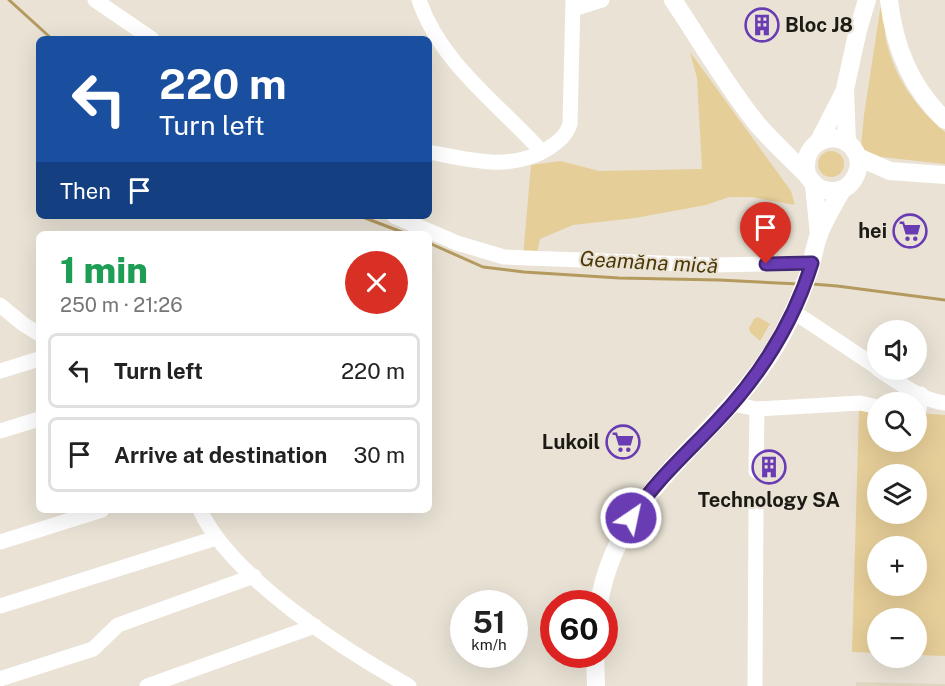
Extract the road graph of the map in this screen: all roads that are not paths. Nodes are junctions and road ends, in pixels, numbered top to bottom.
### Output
1 (95, 0) edge
2 (419, 0) edge
3 (602, 0) edge
4 (673, 0) edge
5 (867, 0) edge
6 (889, 0) edge
7 (573, 4) edge
8 (148, 36) edge
9 (845, 89) junction
10 (945, 120) edge
11 (771, 139) junction
12 (816, 144) junction
13 (852, 150) junction
14 (542, 152) junction
15 (432, 153) edge
16 (890, 171) junction
17 (945, 175) edge
18 (810, 180) junction
19 (847, 186) junction
20 (401, 219) edge
21 (429, 231) edge
22 (432, 232) edge
23 (819, 235) junction
24 (810, 267) junction
25 (0, 305) edge
26 (794, 312) junction
27 (36, 332) edge
28 (36, 360) edge
29 (867, 362) edge
30 (0, 371) edge
31 (897, 380) edge
32 (918, 392) edge
33 (927, 397) edge
34 (945, 403) edge
35 (733, 405) junction
36 (867, 405) edge
37 (757, 409) junction
38 (36, 420) edge
39 (0, 431) edge
40 (756, 471) dead end
41 (756, 510) dead end
42 (92, 513) edge
43 (202, 513) edge
44 (216, 538) junction
45 (0, 542) edge
46 (254, 576) junction
47 (602, 590) edge
48 (0, 606) edge
49 (315, 626) junction
50 (596, 668) edge
51 (0, 679) edge
52 (147, 686) edge
53 (409, 686) edge
54 (596, 686) edge
55 (755, 686) edge

1 - 8 street
2 - 14 street
3 - 7 street
4 - 11 main road
5 - 9 main road
6 - 10 main road
7 - 14 street
9 - 12 main road
9 - 13 main road
11 - 12 main road
11 - 18 main road
12 - 13 main road
12 - 18 main road
13 - 16 main road
13 - 19 main road
14 - 15 street
16 - 17 main road
16 - 19 main road
18 - 19 main road
18 - 23 main road
19 - 23 main road
20 - 21 street
22 - 24 street
23 - 24 main road
24 - 26 main road
25 - 27 street
26 - 29 street
26 - 35 main road
28 - 30 street
31 - 32 street
33 - 34 street
35 - 37 street
35 - 47 main road
36 - 37 street
37 - 40 street
38 - 39 street
41 - 55 street
42 - 45 street
43 - 44 street
44 - 46 street
44 - 48 street
46 - 49 street
46 - 51 street
49 - 52 street
49 - 53 street
50 - 54 main road

